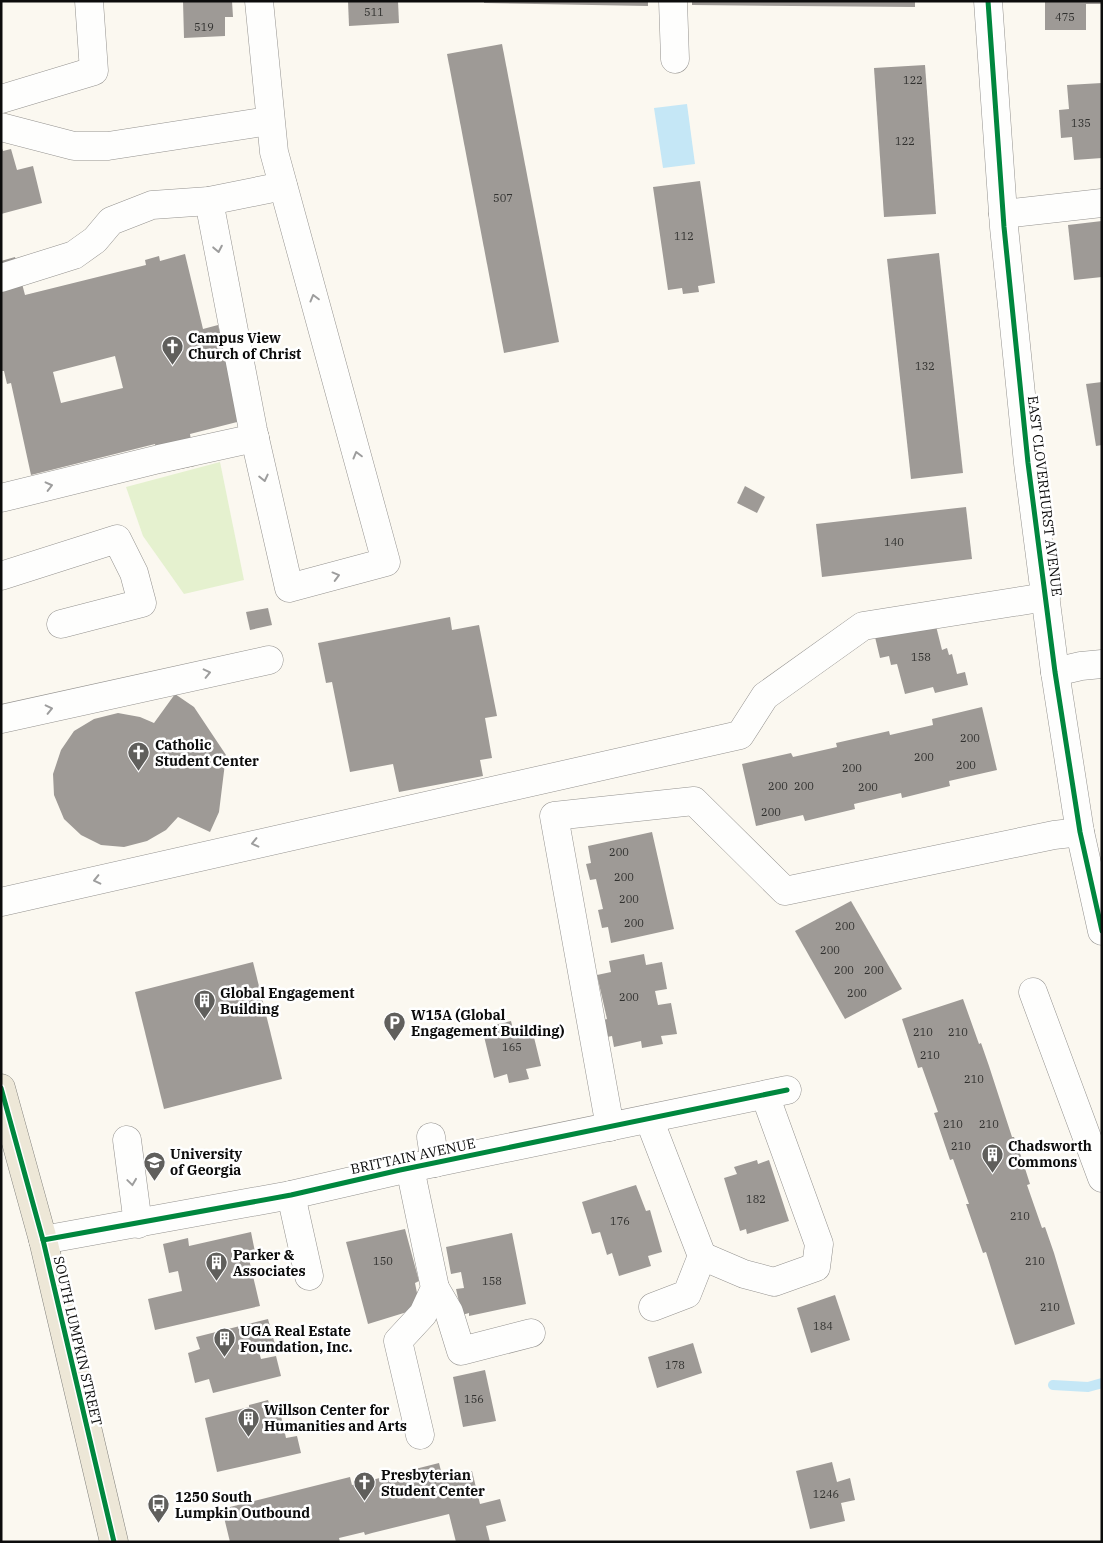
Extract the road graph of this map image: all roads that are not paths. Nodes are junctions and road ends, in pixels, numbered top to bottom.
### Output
1 (89, 1) edge
2 (258, 1) edge
3 (673, 1) edge
4 (988, 1) edge
5 (675, 59) dead end
6 (1, 99) edge
7 (269, 121) junction
8 (1, 127) edge
9 (283, 186) junction
10 (209, 202) junction
11 (1102, 203) edge
12 (1003, 214) junction
13 (1, 278) edge
14 (255, 438) junction
15 (1, 498) edge
16 (1, 576) edge
17 (1046, 597) junction
18 (61, 624) dead end
19 (270, 660) dead end
20 (1102, 664) edge
21 (1055, 672) junction
22 (1, 719) edge
23 (1080, 832) junction
24 (1, 902) edge
25 (1102, 931) edge
26 (1033, 992) dead end
27 (1, 1088) edge
28 (649, 1119) junction
29 (610, 1127) junction
30 (127, 1140) dead end
31 (426, 1156) junction
32 (1102, 1178) edge
33 (291, 1195) junction
34 (138, 1224) junction
35 (43, 1240) junction
36 (702, 1256) junction
37 (309, 1276) dead end
38 (434, 1288) junction
39 (653, 1307) dead end
40 (531, 1333) dead end
41 (420, 1435) dead end
42 (114, 1542) edge

1 - 6 street
2 - 7 street
3 - 5 street
4 - 12 street, EAST CLOVERHURST AVENUE
7 - 8 street
7 - 9 street
9 - 10 street
14 -> 9 street
10 - 13 street
10 -> 14 street
11 - 12 street
12 - 17 street, EAST CLOVERHURST AVENUE
15 -> 14 street
16 - 18 street
17 - 21 street, EAST CLOVERHURST AVENUE
17 -> 24 street
22 -> 19 street
20 - 21 street
21 - 23 street, EAST CLOVERHURST AVENUE
23 - 25 street, EAST CLOVERHURST AVENUE
23 - 29 street
26 - 32 street
27 - 35 main road, SOUTH LUMPKIN STREET
28 - 29 street, BRITTAIN AVENUE
28 - 36 street
28 - 36 street, BRITTAIN AVENUE
29 - 31 street, BRITTAIN AVENUE
30 -> 34 street
31 - 33 street, BRITTAIN AVENUE
31 - 38 street
33 - 34 street, BRITTAIN AVENUE
33 - 37 street
34 - 35 street, BRITTAIN AVENUE
35 - 42 main road, SOUTH LUMPKIN STREET
36 - 39 street
38 - 40 street
38 - 41 street

